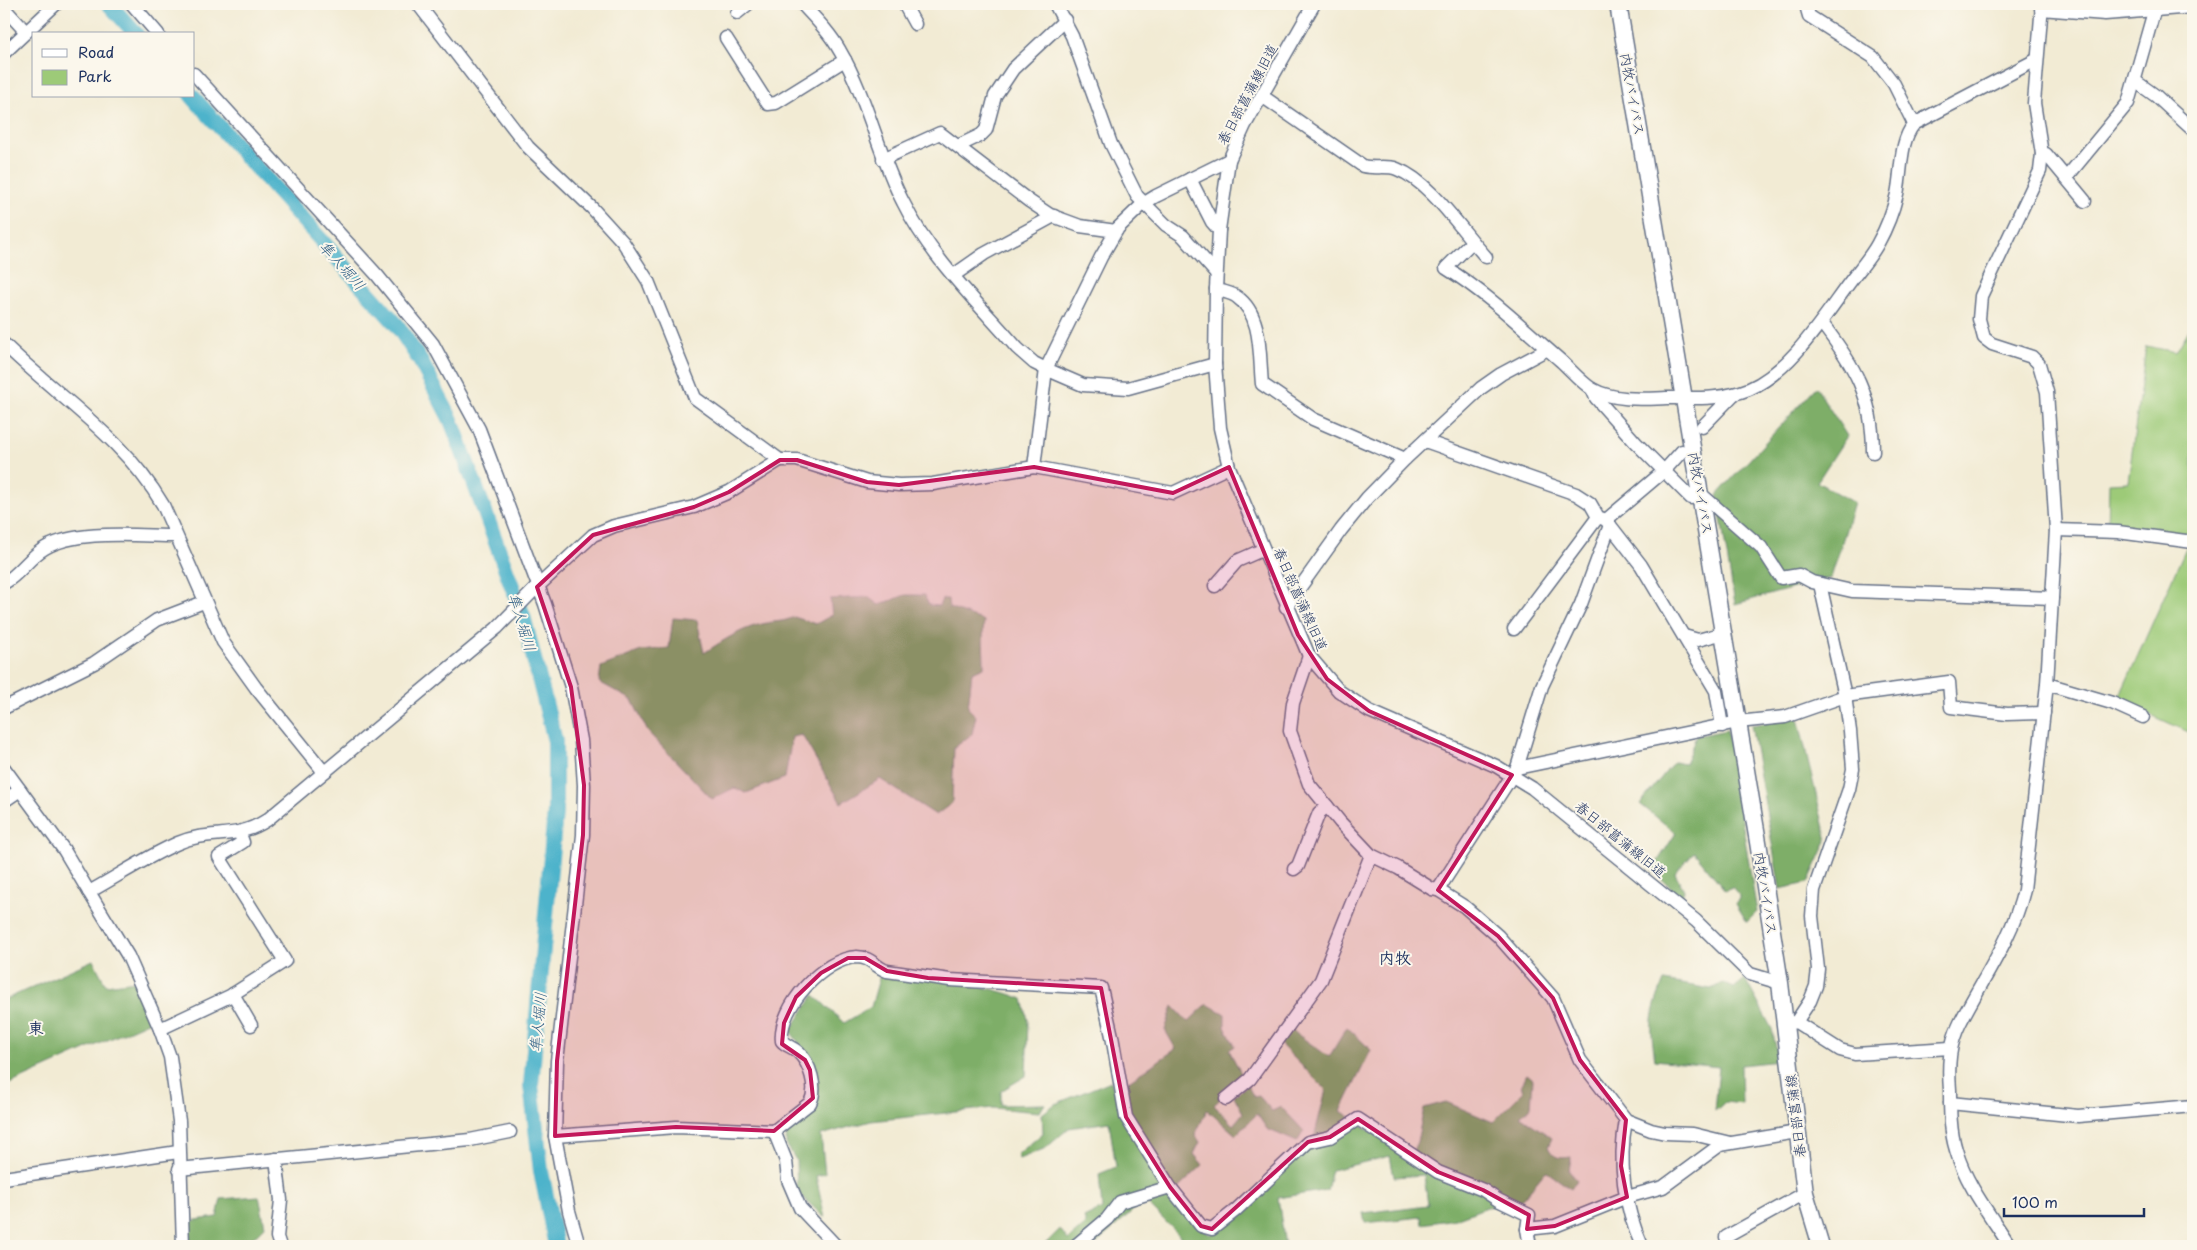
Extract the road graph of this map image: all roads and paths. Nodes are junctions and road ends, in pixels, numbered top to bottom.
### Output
1 (56, 4) edge
2 (132, 4) edge
3 (418, 4) edge
4 (748, 4) edge
5 (802, 4) edge
6 (904, 4) edge
7 (1055, 4) edge
8 (1314, 4) edge
9 (1618, 4) edge
10 (1809, 4) edge
11 (2041, 7) edge
12 (2193, 7) edge
13 (4, 8) edge
14 (2155, 8) junction
15 (737, 13) dead end
16 (1065, 20) junction
17 (915, 24) dead end
18 (26, 32) junction
19 (156, 32) edge
20 (726, 38) dead end
21 (4, 53) edge
22 (845, 60) junction
23 (2036, 60) junction
24 (195, 75) edge
25 (2135, 81) junction
26 (1262, 96) junction
27 (1914, 124) junction
28 (2193, 130) edge
29 (958, 146) junction
30 (2042, 154) junction
31 (884, 159) junction
32 (1230, 160) junction
33 (2066, 178) junction
34 (1190, 179) junction
35 (2085, 201) dead end
36 (1143, 204) junction
37 (1054, 216) junction
38 (1219, 230) junction
39 (1116, 231) junction
40 (1472, 242) junction
41 (1486, 257) dead end
42 (1216, 272) junction
43 (954, 275) junction
44 (1216, 289) junction
45 (1821, 322) junction
46 (4, 344) edge
47 (1546, 350) junction
48 (1215, 364) junction
49 (1046, 369) junction
50 (1592, 389) junction
51 (1734, 394) junction
52 (1684, 398) junction
53 (1702, 427) dead end
54 (1425, 441) junction
55 (1682, 451) dead end
56 (1872, 452) dead end
57 (1406, 459) junction
58 (780, 460) junction
59 (1034, 467) junction
60 (1230, 467) junction
61 (1664, 470) junction
62 (1696, 496) junction
63 (1605, 521) junction
64 (2056, 530) junction
65 (176, 536) junction
66 (2193, 542) edge
67 (1262, 550) junction
68 (4, 583) edge
69 (1820, 584) junction
70 (1215, 586) dead end
71 (537, 587) junction
72 (2052, 598) junction
73 (204, 602) junction
74 (1286, 607) junction
75 (1514, 629) dead end
76 (1724, 633) junction
77 (1684, 636) junction
78 (1309, 656) junction
79 (2047, 684) junction
80 (1845, 696) junction
81 (4, 708) edge
82 (2044, 713) junction
83 (2143, 717) dead end
84 (1738, 722) junction
85 (1722, 726) junction
86 (4, 768) edge
87 (1515, 771) junction
88 (324, 772) junction
89 (20, 790) junction
90 (4, 801) edge
91 (1327, 806) junction
92 (240, 834) junction
93 (1371, 855) junction
94 (1294, 869) dead end
95 (1438, 890) junction
96 (90, 892) junction
97 (1780, 983) junction
98 (233, 994) junction
99 (1790, 1023) junction
100 (251, 1025) dead end
101 (160, 1029) junction
102 (1950, 1048) junction
103 (1226, 1099) dead end
104 (1950, 1103) junction
105 (2193, 1106) edge
106 (1626, 1120) junction
107 (774, 1131) junction
108 (510, 1132) dead end
109 (1797, 1132) junction
110 (554, 1136) junction
111 (1730, 1143) junction
112 (178, 1152) junction
113 (276, 1159) junction
114 (179, 1169) junction
115 (4, 1178) edge
116 (1170, 1187) junction
117 (1805, 1193) junction
118 (1627, 1197) junction
119 (1526, 1230) junction
120 (1726, 1237) dead end
121 (182, 1246) edge
122 (280, 1246) edge
123 (579, 1246) edge
124 (836, 1246) edge
125 (1075, 1246) edge
126 (1530, 1246) edge
127 (1642, 1246) edge
128 (1821, 1246) edge
129 (2010, 1246) edge

1 - 18 street
2 - 19 street
3 - 58 street
4 - 15 street
5 - 22 street
6 - 17 street
7 - 16 street
8 - 26 street, 春日部菖蒲線旧道
9 - 52 main road, 内牧バイパス
10 - 27 street
11 - 14 street
11 - 23 street
12 - 14 street
13 - 18 street
14 - 25 street
16 - 29 street
16 - 36 street
18 - 21 street
20 - 22 street
22 - 31 street
23 - 27 street
23 - 30 street
24 - 71 street
25 - 28 street
25 - 33 street
26 - 32 street, 春日部菖蒲線旧道
26 - 40 street
27 - 45 street
29 - 31 street
29 - 37 street
30 - 33 street
30 - 64 street
31 - 43 street
32 - 34 street
32 - 38 street, 春日部菖蒲線旧道
33 - 35 street
34 - 36 street
34 - 38 street
36 - 39 street
36 - 42 street
37 - 39 street
37 - 43 street
38 - 42 street, 春日部菖蒲線旧道
39 - 49 street
40 - 41 street
40 - 47 street
42 - 44 street, 春日部菖蒲線旧道
43 - 49 street
44 - 48 street, 春日部菖蒲線旧道
44 - 57 street
45 - 51 street
45 - 56 street
46 - 65 street
47 - 50 street
47 - 54 street
48 - 49 street
48 - 60 street, 春日部菖蒲線旧道
49 - 59 street
50 - 52 street
50 - 61 street
51 - 52 street
51 - 53 street
52 - 62 main road, 内牧バイパス
54 - 57 street
54 - 63 street
55 - 61 street
57 - 74 street
58 - 59 street
58 - 71 street
59 - 60 street
60 - 67 street, 春日部菖蒲線旧道
61 - 62 street
61 - 63 street
62 - 69 street
62 - 76 main road, 内牧バイパス
63 - 75 street
63 - 77 street
63 - 87 street
64 - 66 street
64 - 72 street
65 - 68 street
65 - 73 street
67 - 70 street
67 - 74 street, 春日部菖蒲線旧道
69 - 72 street
69 - 80 street
71 - 88 street
71 - 110 street
72 - 79 street
73 - 81 street
73 - 88 street
74 - 78 street, 春日部菖蒲線旧道
76 - 77 street
76 - 84 main road, 内牧バイパス
77 - 85 street
78 - 87 street, 春日部菖蒲線旧道
78 - 91 street
79 - 82 street
79 - 83 street
80 - 82 street
80 - 84 street
80 - 99 street
82 - 102 street
84 - 85 street
84 - 97 main road, 内牧バイパス
85 - 87 street
86 - 89 street
87 - 95 street
87 - 97 street, 春日部菖蒲線旧道
88 - 92 street
89 - 90 street
89 - 96 street
91 - 93 street
91 - 94 street
92 - 96 street
92 - 98 street
93 - 95 street
93 - 103 street
95 - 106 street
96 - 101 street
97 - 99 main road, 春日部菖蒲線
98 - 100 street
98 - 101 street
99 - 102 street
99 - 109 main road, 春日部菖蒲線
101 - 112 street
102 - 104 street
104 - 105 street
104 - 129 street
106 - 111 street
106 - 118 street
107 - 110 street
107 - 116 street
107 - 124 street
108 - 113 street
109 - 111 street
109 - 117 main road, 春日部菖蒲線
110 - 123 street
111 - 118 street
112 - 114 street
112 - 115 street
113 - 114 street
113 - 122 street
114 - 121 street
116 - 119 street
116 - 125 street
117 - 120 street
117 - 128 main road, 春日部菖蒲線
118 - 119 street
118 - 127 street
119 - 126 street

